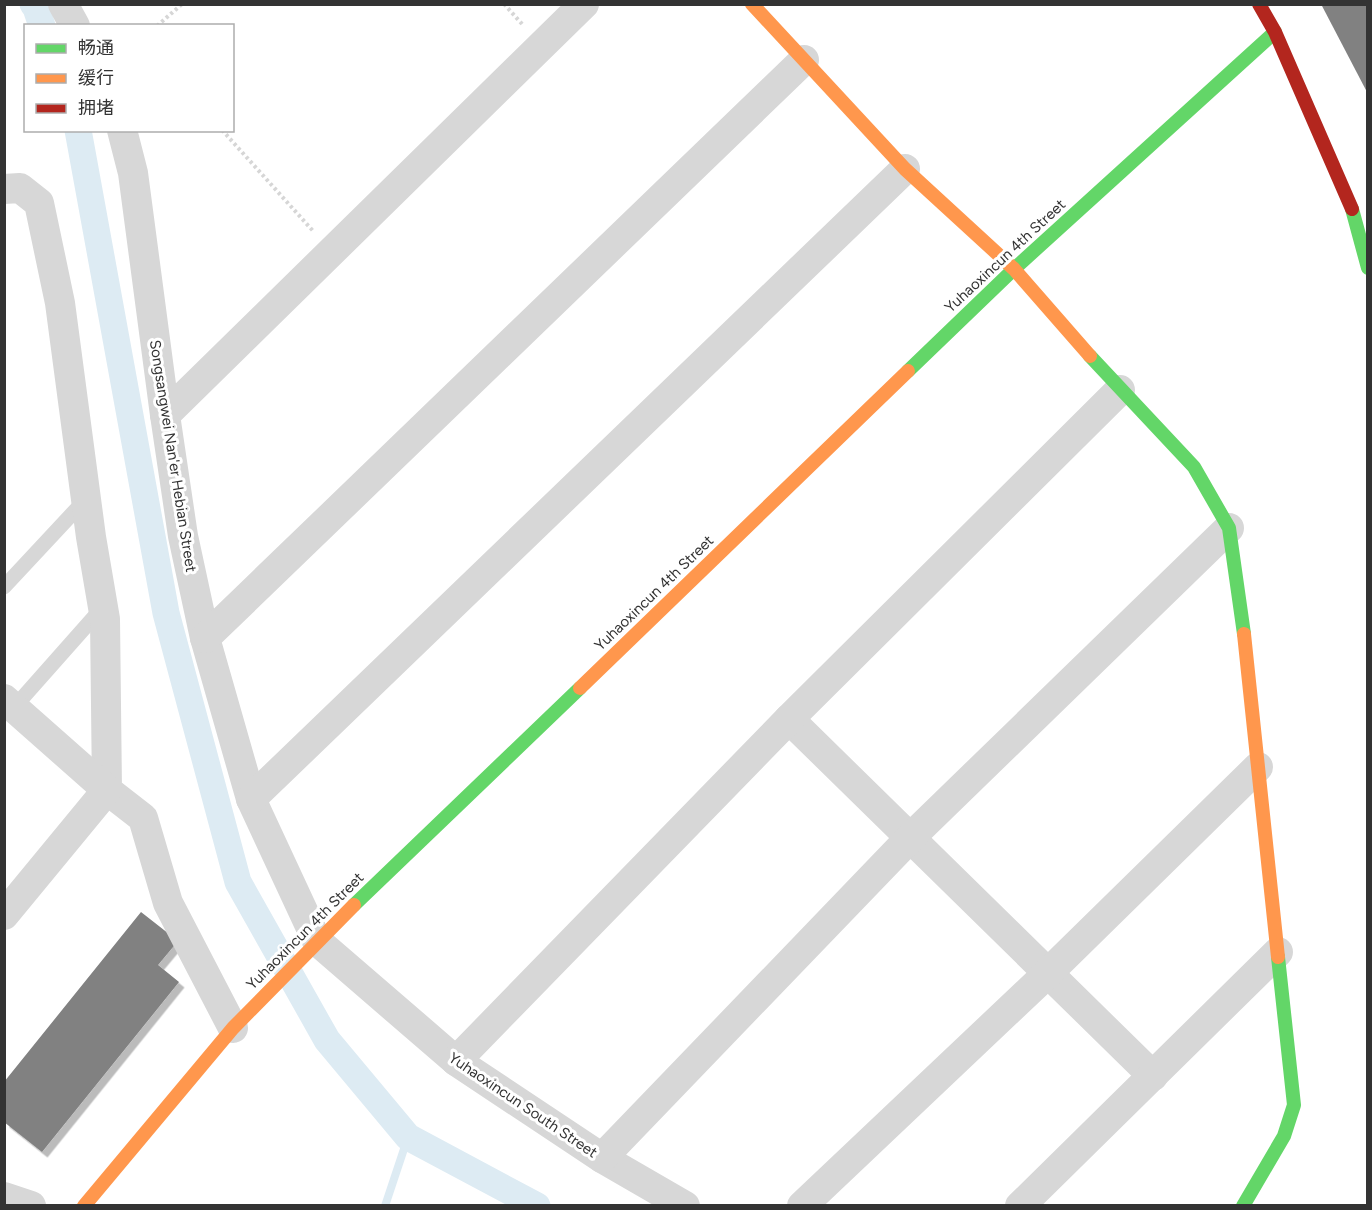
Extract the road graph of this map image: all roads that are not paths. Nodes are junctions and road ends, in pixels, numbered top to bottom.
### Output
1 (63, 4) edge
2 (584, 4) edge
3 (752, 4) edge
4 (1259, 4) edge
5 (74, 24) edge
6 (1275, 32) junction
7 (804, 60) junction
8 (123, 132) edge
9 (905, 169) junction
10 (4, 189) edge
11 (1352, 209) junction
12 (1368, 215) edge
13 (1368, 268) edge
14 (1014, 269) junction
15 (1120, 390) junction
16 (165, 415) junction
17 (86, 499) junction
18 (1229, 528) junction
19 (4, 587) edge
20 (103, 607) junction
21 (205, 638) junction
22 (8, 708) edge
23 (789, 719) junction
24 (1258, 767) junction
25 (107, 790) junction
26 (250, 800) junction
27 (910, 838) junction
28 (4, 915) edge
29 (317, 941) junction
30 (1278, 952) junction
31 (1048, 973) junction
32 (233, 1028) junction
33 (456, 1061) junction
34 (1153, 1076) junction
35 (602, 1158) junction
36 (4, 1197) edge
37 (31, 1206) edge
38 (84, 1206) edge
39 (685, 1206) edge
40 (802, 1206) edge
41 (1020, 1206) edge
42 (1243, 1206) edge

1 - 5 street
2 - 16 street
3 - 7 street
4 - 6 street
6 - 11 street
6 - 14 street, Yuhaoxincun 4th Street
7 - 9 street
7 - 21 street
8 - 16 street, Songsangwei Nan'er Hebian Street
9 - 14 street
9 - 26 street
10 - 17 street
11 - 12 street
11 - 13 street
14 - 15 street
14 - 29 street, Yuhaoxincun 4th Street
15 - 18 street
15 - 23 street
16 - 21 street, Songsangwei Nan'er Hebian Street
17 - 19 lane
17 - 20 street
18 - 24 street
18 - 27 street
20 - 22 lane
20 - 25 street
21 - 26 street, Songsangwei Nan'er Hebian Street
22 - 25 street
23 - 27 street
23 - 33 street
24 - 30 street
24 - 31 street
25 - 28 street
25 - 32 street
26 - 29 street, Songsangwei Nan'er Hebian Street
27 - 31 street
27 - 35 street
29 - 32 street, Yuhaoxincun 4th Street
29 - 33 street, Yuhaoxincun South Street
30 - 34 street
30 - 42 street
31 - 34 street
31 - 40 street
32 - 38 street, Yuhaoxincun 4th Street
33 - 35 street, Yuhaoxincun South Street
34 - 41 street
35 - 39 street, Yuhaoxincun South Street
36 - 37 street

